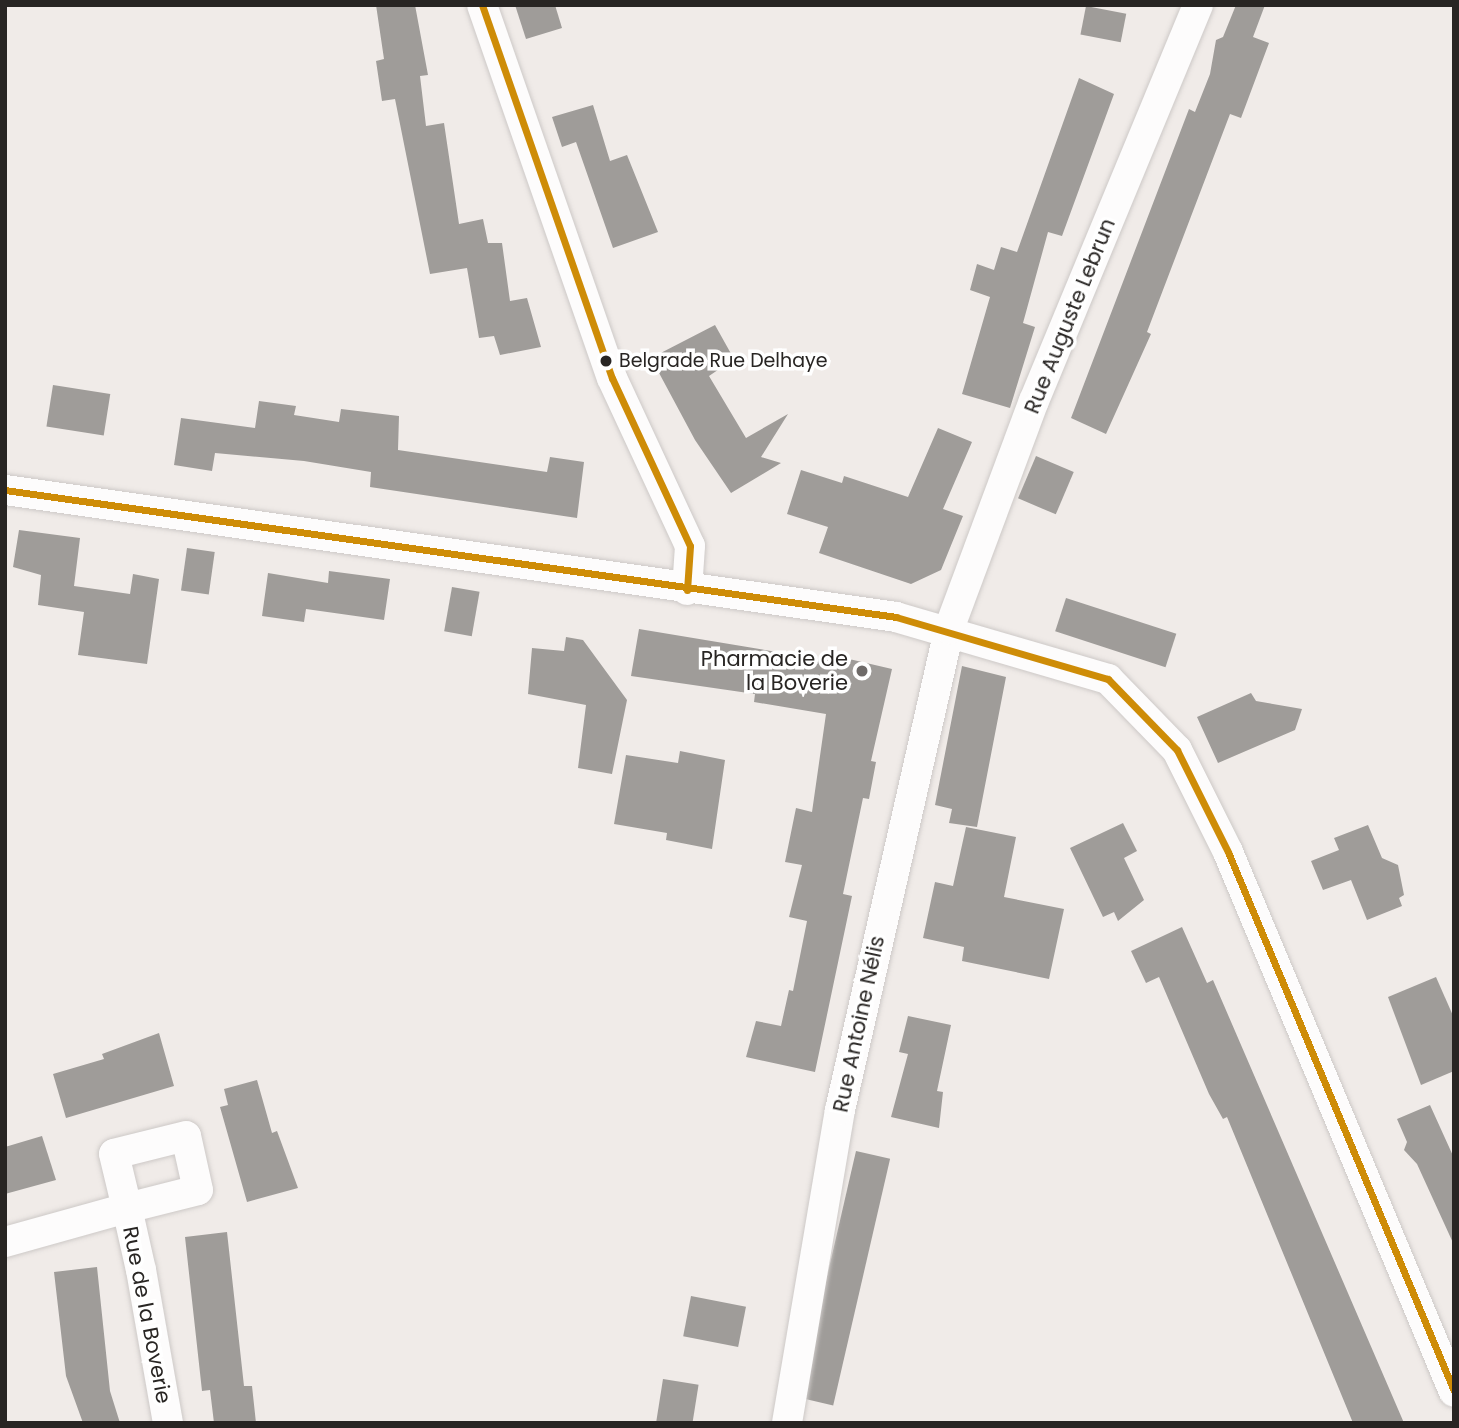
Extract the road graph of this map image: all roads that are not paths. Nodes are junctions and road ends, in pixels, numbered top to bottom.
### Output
1 (482, 5) edge
2 (1198, 5) edge
3 (5, 489) edge
4 (687, 590) junction
5 (948, 629) junction
6 (5, 1242) edge
7 (1454, 1392) edge
8 (168, 1423) edge
9 (787, 1423) edge

1 - 4 street
2 - 5 street, Rue Auguste Lebrun
3 - 4 street
4 - 5 street
5 - 7 street
5 - 9 street, Rue Antoine Nélis
6 - 8 street, Rue de la Boverie

